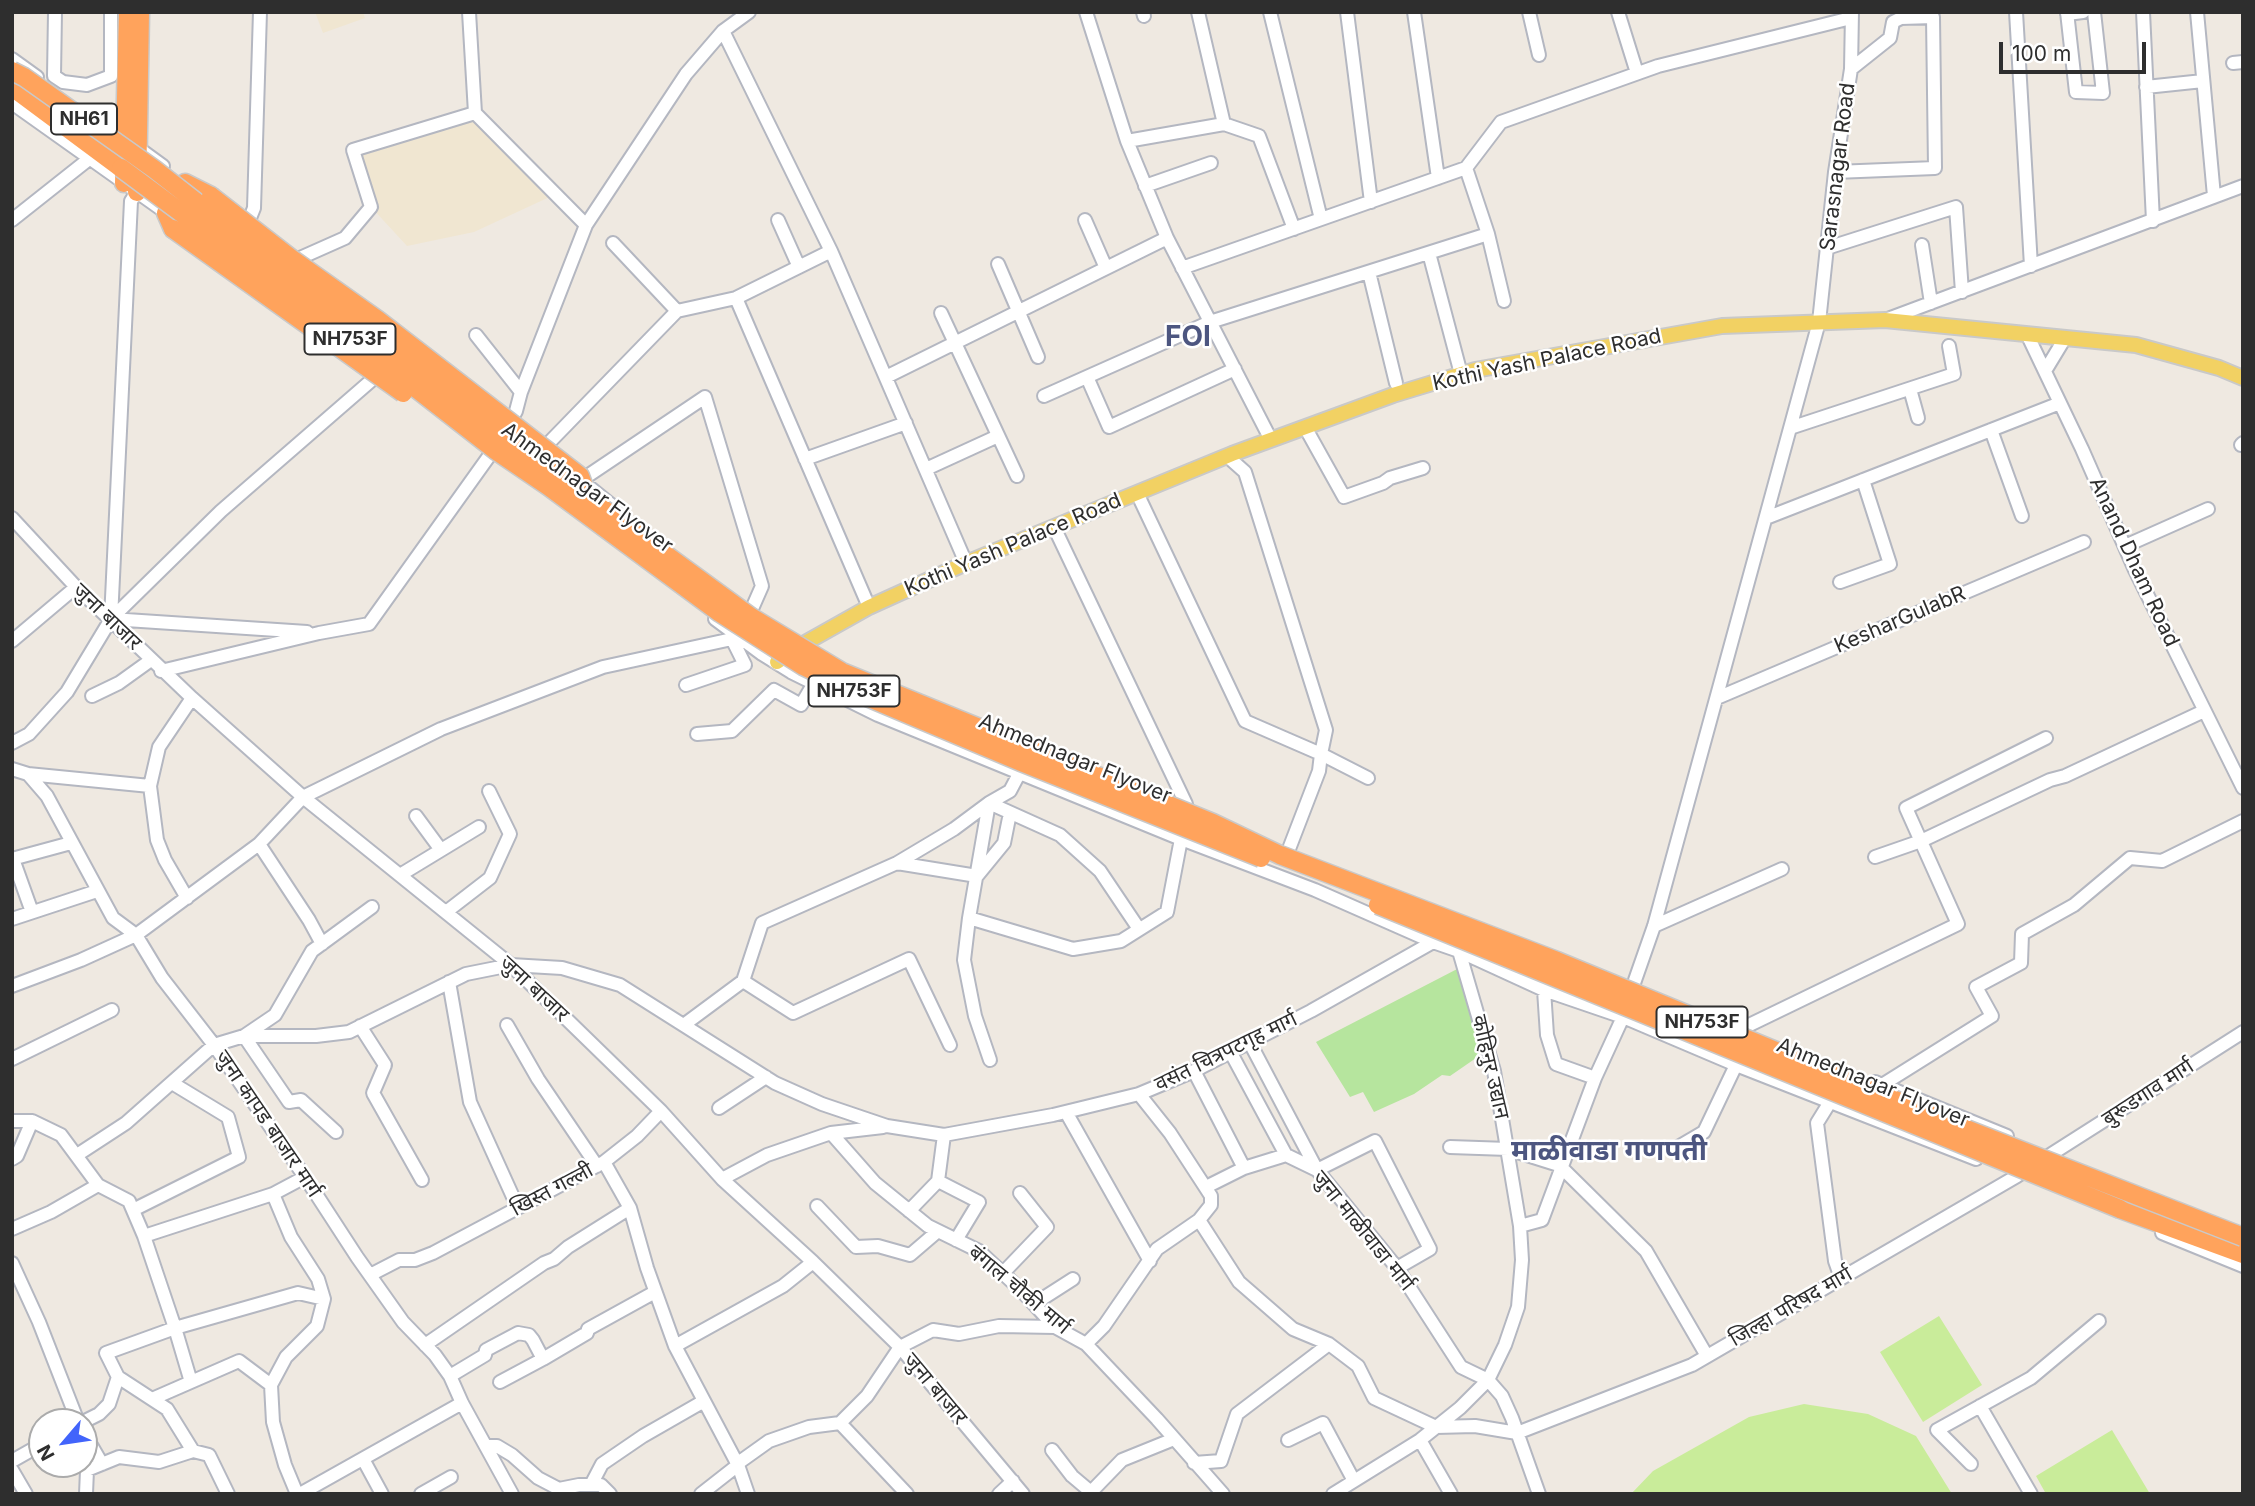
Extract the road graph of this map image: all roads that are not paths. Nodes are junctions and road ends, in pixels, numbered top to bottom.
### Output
1 (55, 12) edge
2 (111, 12) edge
3 (128, 12) edge
4 (141, 12) edge
5 (260, 12) edge
6 (470, 12) edge
7 (749, 12) edge
8 (1086, 12) edge
9 (1198, 12) edge
10 (1270, 12) edge
11 (1347, 12) edge
12 (1414, 12) edge
13 (1529, 12) edge
14 (1618, 12) edge
15 (2016, 12) edge
16 (2084, 12) edge
17 (2094, 12) edge
18 (2143, 12) edge
19 (2197, 12) edge
20 (2067, 13) edge
21 (1852, 15) edge
22 (723, 31) junction
23 (1539, 55) dead end
24 (12, 58) edge
25 (1851, 69) junction
26 (12, 71) edge
27 (1637, 73) junction
28 (2203, 81) junction
29 (12, 87) edge
30 (2146, 87) junction
31 (12, 103) edge
32 (475, 113) junction
33 (1224, 124) junction
34 (131, 141) junction
35 (1127, 141) junction
36 (89, 159) junction
37 (1211, 163) dead end
38 (1466, 168) junction
39 (1835, 172) junction
40 (1438, 178) junction
41 (185, 183) junction
42 (129, 186) junction
43 (1145, 186) junction
44 (2243, 186) edge
45 (2214, 196) junction
46 (1371, 202) junction
47 (1321, 219) junction
48 (12, 220) edge
49 (778, 220) dead end
50 (1085, 220) dead end
51 (2153, 220) junction
52 (169, 221) junction
53 (586, 225) junction
54 (246, 228) junction
55 (1294, 229) junction
56 (1488, 234) junction
57 (1167, 238) junction
58 (613, 243) dead end
59 (1922, 245) dead end
60 (1827, 248) junction
61 (831, 251) junction
62 (1429, 253) junction
63 (291, 262) junction
64 (998, 264) dead end
65 (2031, 266) junction
66 (799, 267) junction
67 (1106, 268) junction
68 (1182, 268) junction
69 (1369, 272) junction
70 (1962, 292) junction
71 (736, 298) junction
72 (1504, 300) dead end
73 (1931, 303) junction
74 (677, 311) junction
75 (1019, 311) junction
76 (941, 313) dead end
77 (1885, 320) junction
78 (1210, 322) junction
79 (1819, 322) junction
80 (2027, 334) junction
81 (476, 335) dead end
82 (2065, 338) junction
83 (954, 343) junction
84 (1949, 346) dead end
85 (1038, 357) dead end
86 (1234, 369) junction
87 (2045, 371) junction
88 (381, 372) junction
89 (1461, 374) junction
90 (886, 377) junction
91 (1087, 377) junction
92 (2243, 378) edge
93 (1396, 383) dead end
94 (1910, 389) junction
95 (521, 392) junction
96 (1044, 396) dead end
97 (2060, 403) junction
98 (1918, 418) dead end
99 (906, 423) junction
100 (508, 426) junction
101 (1305, 427) junction
102 (1790, 428) junction
103 (1991, 430) junction
104 (998, 436) junction
105 (1271, 440) junction
106 (541, 451) junction
107 (492, 454) junction
108 (1227, 456) junction
109 (805, 459) junction
110 (1423, 468) dead end
111 (926, 469) junction
112 (1017, 476) dead end
113 (1863, 480) junction
114 (580, 481) junction
115 (1137, 493) junction
116 (583, 504) junction
117 (2208, 509) dead end
118 (2022, 516) dead end
119 (12, 518) edge
120 (1766, 518) junction
121 (1054, 527) junction
122 (2084, 542) dead end
123 (2125, 546) junction
124 (966, 563) junction
125 (1840, 582) dead end
126 (76, 587) junction
127 (869, 607) junction
128 (751, 611) junction
129 (111, 619) junction
130 (319, 633) junction
131 (791, 635) junction
132 (734, 637) junction
133 (12, 641) edge
134 (805, 643) junction
135 (762, 654) junction
136 (151, 660) junction
137 (777, 662) junction
138 (745, 665) junction
139 (162, 671) junction
140 (814, 683) junction
141 (686, 685) dead end
142 (92, 696) dead end
143 (192, 698) junction
144 (1717, 698) junction
145 (2204, 711) junction
146 (697, 734) dead end
147 (2046, 738) dead end
148 (12, 743) edge
149 (1321, 754) junction
150 (12, 769) edge
151 (1020, 772) junction
152 (28, 774) junction
153 (1368, 778) dead end
154 (150, 786) junction
155 (2243, 788) edge
156 (489, 791) dead end
157 (303, 797) junction
158 (989, 803) junction
159 (1186, 804) junction
160 (1010, 813) junction
161 (416, 816) dead end
162 (2243, 821) edge
163 (479, 827) dead end
164 (1181, 839) junction
165 (1921, 841) junction
166 (71, 843) junction
167 (259, 844) junction
168 (1289, 849) junction
169 (441, 850) junction
170 (1875, 858) dead end
171 (13, 859) edge
172 (897, 863) junction
173 (1782, 869) dead end
174 (400, 875) junction
175 (977, 876) junction
176 (97, 891) junction
177 (187, 898) junction
178 (372, 907) dead end
179 (1447, 910) junction
180 (32, 912) junction
181 (446, 912) junction
182 (968, 918) junction
183 (12, 919) edge
184 (1471, 919) junction
185 (1654, 926) junction
186 (1139, 929) junction
187 (136, 936) junction
188 (1433, 942) junction
189 (322, 944) junction
190 (1459, 951) junction
191 (511, 965) junction
192 (743, 981) junction
193 (449, 982) junction
194 (12, 986) edge
195 (1633, 986) junction
196 (1544, 990) junction
197 (112, 1010) dead end
198 (1623, 1017) junction
199 (507, 1024) dead end
200 (685, 1024) junction
201 (360, 1027) junction
202 (1741, 1029) junction
203 (2243, 1032) edge
204 (244, 1036) junction
205 (1250, 1043) junction
206 (214, 1045) junction
207 (950, 1045) dead end
208 (1231, 1053) junction
209 (12, 1059) edge
210 (990, 1060) dead end
211 (1736, 1065) junction
212 (1194, 1071) junction
213 (766, 1077) junction
214 (1595, 1078) junction
215 (172, 1083) junction
216 (1882, 1085) junction
217 (1139, 1094) junction
218 (1830, 1102) junction
219 (719, 1108) dead end
220 (661, 1111) junction
221 (1066, 1112) junction
222 (12, 1121) edge
223 (32, 1121) junction
224 (887, 1126) junction
225 (336, 1132) dead end
226 (831, 1133) junction
227 (944, 1135) junction
228 (1450, 1147) dead end
229 (1508, 1149) junction
230 (1675, 1149) dead end
231 (2052, 1154) junction
232 (1286, 1155) junction
233 (77, 1156) junction
234 (12, 1159) edge
235 (601, 1164) junction
236 (1562, 1167) junction
237 (1244, 1168) junction
238 (1317, 1170) junction
239 (2017, 1176) junction
240 (305, 1177) junction
241 (422, 1180) dead end
242 (722, 1180) junction
243 (938, 1181) junction
244 (98, 1185) junction
245 (1206, 1187) junction
246 (1020, 1193) dead end
247 (273, 1194) junction
248 (817, 1206) dead end
249 (518, 1208) junction
250 (630, 1208) junction
251 (133, 1210) junction
252 (909, 1211) junction
253 (1199, 1220) junction
254 (1520, 1226) junction
255 (2243, 1228) edge
256 (12, 1229) edge
257 (938, 1231) junction
258 (144, 1236) junction
259 (2243, 1237) edge
260 (956, 1240) junction
261 (2243, 1254) edge
262 (1150, 1261) junction
263 (813, 1262) junction
264 (12, 1263) edge
265 (2243, 1266) edge
266 (1397, 1268) junction
267 (1003, 1273) junction
268 (370, 1275) junction
269 (1841, 1278) junction
270 (1073, 1279) dead end
271 (655, 1292) junction
272 (324, 1299) junction
273 (1034, 1304) junction
274 (2099, 1321) dead end
275 (1055, 1327) junction
276 (175, 1328) junction
277 (1086, 1344) junction
278 (1329, 1344) junction
279 (425, 1345) junction
280 (675, 1346) junction
281 (901, 1347) junction
282 (1707, 1356) junction
283 (543, 1359) junction
284 (450, 1376) junction
285 (118, 1377) junction
286 (1488, 1380) junction
287 (500, 1381) dead end
288 (191, 1382) junction
289 (271, 1385) junction
290 (152, 1399) junction
291 (704, 1402) junction
292 (462, 1403) junction
293 (1980, 1406) junction
294 (73, 1408) edge
295 (98, 1414) edge
296 (840, 1423) junction
297 (1436, 1427) junction
298 (1517, 1433) junction
299 (1174, 1439) junction
300 (1288, 1440) dead end
301 (1420, 1440) junction
302 (486, 1446) junction
303 (1052, 1450) dead end
304 (193, 1451) junction
305 (28, 1452) edge
306 (98, 1457) edge
307 (363, 1459) junction
308 (12, 1461) edge
309 (1195, 1463) junction
310 (102, 1464) junction
311 (1971, 1464) dead end
312 (738, 1465) junction
313 (12, 1470) edge
314 (452, 1477) dead end
315 (1013, 1481) junction
316 (1354, 1481) junction
317 (591, 1485) junction
318 (561, 1491) edge
319 (706, 1493) edge
320 (26, 1494) edge
321 (86, 1494) edge
322 (228, 1494) edge
323 (299, 1494) edge
324 (382, 1494) edge
325 (421, 1494) edge
326 (512, 1494) edge
327 (610, 1494) edge
328 (748, 1494) edge
329 (907, 1494) edge
330 (999, 1494) edge
331 (1023, 1494) edge
332 (1223, 1494) edge
333 (1333, 1494) edge
334 (1451, 1494) edge
335 (1539, 1494) edge
336 (2031, 1494) edge

1 - 2 street
3 - 34 highway
4 - 34 highway
5 - 54 street
6 - 32 street
7 - 22 street
8 - 35 street
9 - 33 street
10 - 47 street
11 - 46 street
12 - 40 street
13 - 23 street
14 - 27 street
15 - 65 street
16 - 20 street
17 - 20 street
18 - 30 street
19 - 28 street
21 - 25 street, Sarasnagar Road
21 - 27 street
22 - 53 street
22 - 61 street
24 - 34 street
25 - 39 street, Sarasnagar Road
25 - 39 street
26 - 116 highway, Ahmednagar Flyover / NH61, bridge
27 - 38 street
28 - 30 street
28 - 45 street
29 - 42 highway, Ahmednagar Flyover / NH61
30 - 51 street
31 - 36 street
32 - 53 street
32 - 63 street
33 - 35 street
33 - 55 street
34 - 41 street
34 - 42 highway
35 - 43 street
36 - 42 street
36 - 48 street
37 - 43 street
38 - 40 street
38 - 56 street
39 - 60 street, Sarasnagar Road
40 - 46 street
41 - 54 street
41 - 116 highway, bridge
42 - 52 street
42 - 116 highway, Ahmednagar Flyover / NH753F, bridge
42 - 129 street
43 - 57 street
44 - 45 street
45 - 51 street
46 - 47 street
47 - 55 street
49 - 66 street
50 - 67 street
51 - 65 street
52 - 88 street
52 - 116 highway, bridge
53 - 95 street
54 - 63 street
55 - 68 street
56 - 62 street
56 - 72 street
57 - 67 street
57 - 68 street
58 - 74 street
59 - 73 street
60 - 70 street
60 - 79 street, Sarasnagar Road
61 - 66 street
61 - 90 street
62 - 69 street
62 - 89 street
63 - 100 street
64 - 75 street
65 - 70 street
66 - 71 street
67 - 75 street
68 - 78 street
69 - 78 street
69 - 93 street
70 - 73 street
71 - 74 street
71 - 109 street
73 - 77 street
74 - 106 street
75 - 83 street
75 - 85 street
76 - 83 street
77 - 79 main road, Kothi Yash Palace Road
77 - 80 main road, Kothi Yash Palace Road
78 - 86 street
78 - 91 street
79 - 89 main road, Kothi Yash Palace Road
79 - 102 street, Sarasnagar Road
80 - 82 main road, Kothi Yash Palace Road
80 - 87 street, Anand Dham Road
81 - 95 street
82 - 87 street
82 - 92 main road, Kothi Yash Palace Road
83 - 90 street
83 - 104 street
84 - 94 street
86 - 91 street
86 - 105 street
87 - 97 street, Anand Dham Road
88 - 107 street
88 - 129 street
89 - 101 main road, Kothi Yash Palace Road
90 - 99 street
91 - 96 street
94 - 98 street
94 - 102 street
95 - 100 street
97 - 103 street
97 - 123 street, Anand Dham Road
99 - 109 street
99 - 111 street
100 - 106 street
100 - 107 street
101 - 105 main road, Kothi Yash Palace Road
101 - 110 street
102 - 120 street, Sarasnagar Road
103 - 113 street
103 - 118 street
104 - 111 street
104 - 112 street
105 - 108 main road, Kothi Yash Palace Road
106 - 114 street
107 - 130 street
107 - 132 street
108 - 115 main road, Kothi Yash Palace Road
108 - 149 street
109 - 127 street
111 - 124 street
113 - 120 street
113 - 125 street
114 - 128 street
114 - 128 street
115 - 121 main road, Kothi Yash Palace Road
115 - 149 street
116 - 259 highway, Ahmednagar Flyover / NH753F, bridge
116 - 261 highway, Ahmednagar Flyover / NH753F, bridge
117 - 123 street
119 - 126 street, जुना बाजार
120 - 144 street, Sarasnagar Road
121 - 124 main road, Kothi Yash Palace Road
121 - 159 street
122 - 144 street, KesharGulabR
123 - 145 street, Anand Dham Road
124 - 127 main road, Kothi Yash Palace Road
126 - 129 street, जुना बाजार
126 - 133 street
127 - 134 main road, Kothi Yash Palace Road
128 - 131 street
128 - 132 street
129 - 130 street
129 - 136 street, जुना बाजार
129 - 148 street
130 - 139 street
131 - 134 street
131 - 135 street
132 - 135 street
132 - 138 street
132 - 157 street
134 - 137 main road, Kothi Yash Palace Road
134 - 159 street
135 - 137 street
135 - 138 street
136 - 139 street, जुना बाजार
136 - 142 street
137 - 140 street
138 - 141 street
139 - 143 street, जुना बाजार
140 - 146 street
140 - 151 street
143 - 154 street
143 - 157 street, जुना बाजार
144 - 185 street, Sarasnagar Road
145 - 155 street, Anand Dham Road
145 - 165 street
147 - 165 street
149 - 153 street
149 - 168 street
150 - 152 street
151 - 158 street
151 - 164 street
152 - 154 street
152 - 166 street, जुना कापड बाजार मार्ग
154 - 177 street
156 - 181 street
157 - 167 street
157 - 174 street, जुना बाजार
158 - 160 street
158 - 172 street
158 - 175 street
159 - 168 street
160 - 175 street
160 - 186 street
161 - 169 street
162 - 216 street
163 - 169 street
164 - 186 street
164 - 188 street
165 - 170 street
165 - 202 street
166 - 171 street
166 - 176 street, जुना कापड बाजार मार्ग
167 - 177 street
167 - 189 street
168 - 179 street
169 - 174 street
171 - 180 street
172 - 175 street
172 - 192 street
173 - 185 street
174 - 181 street, जुना बाजार
175 - 182 street
176 - 180 street
176 - 187 street, जुना कापड बाजार मार्ग
177 - 187 street
178 - 189 street
179 - 184 street
179 - 188 street
180 - 183 street
181 - 191 street, जुना बाजार
182 - 186 street
182 - 210 street
184 - 190 street
184 - 195 street
185 - 195 street, Sarasnagar Road
187 - 194 street
187 - 206 street, जुना कापड बाजार मार्ग
188 - 190 street
188 - 205 street, वसंत चित्रपटगृह मार्ग
189 - 204 street
190 - 196 street
190 - 229 street, कोहिनुर उद्यान
191 - 193 street
191 - 200 street
191 - 220 street, जुना बाजार
192 - 200 street
192 - 207 street
193 - 201 street
193 - 249 street
195 - 202 street
196 - 198 street
196 - 214 street
197 - 209 street
198 - 211 street
198 - 214 street
199 - 235 street
200 - 213 street
201 - 204 street
201 - 241 street
202 - 216 street
203 - 231 street, बुरूडगाव मार्ग
204 - 206 street
204 - 225 street
205 - 208 street, वसंत चित्रपटगृह मार्ग
205 - 238 street
206 - 215 street
206 - 240 street, जुना कापड बाजार मार्ग
208 - 212 street, वसंत चित्रपटगृह मार्ग
208 - 232 street
211 - 218 street
211 - 230 street
212 - 217 street, वसंत चित्रपटगृह मार्ग
212 - 237 street
213 - 219 street
213 - 224 street
214 - 236 street
215 - 233 street
215 - 251 street
216 - 231 street
217 - 221 street, वसंत चित्रपटगृह मार्ग
217 - 245 street
218 - 239 street
218 - 269 street
220 - 235 street, खिस्त गल्ली
220 - 242 street, जुना बाजार
221 - 227 street, वसंत चित्रपटगृह मार्ग
221 - 262 street
222 - 223 street
223 - 233 street
223 - 234 street
224 - 226 street
224 - 227 street, वसंत चित्रपटगृह मार्ग
226 - 242 street
226 - 252 street, बंगाल चौकी मार्ग
227 - 243 street
228 - 229 street
229 - 236 street
229 - 254 street, कोहिनुर उद्यान
231 - 239 street, जिल्हा परिषद मार्ग
231 - 255 street
232 - 237 street
232 - 238 street, जुना माळीवाडा मार्ग
233 - 244 street
235 - 249 street, खिस्त गल्ली
235 - 250 street
236 - 254 street
236 - 282 street
237 - 245 street
238 - 266 street, जुना माळीवाडा मार्ग
238 - 266 street
239 - 265 street
239 - 269 street, जिल्हा परिषद मार्ग
240 - 247 street
240 - 268 street, जुना कापड बाजार मार्ग
242 - 263 street, जुना बाजार
243 - 252 street
243 - 260 street
244 - 251 street
244 - 256 street
245 - 253 street
246 - 267 street
247 - 258 street
247 - 272 street
248 - 257 street
249 - 268 street, खिस्त गल्ली
250 - 271 street
250 - 279 street
251 - 258 street
252 - 257 street, बंगाल चौकी मार्ग
253 - 262 street
253 - 278 street
254 - 286 street, कोहिनुर उद्यान
257 - 260 street, बंगाल चौकी मार्ग
258 - 276 street
260 - 267 street, बंगाल चौकी मार्ग
262 - 277 street
263 - 280 street
263 - 281 street, जुना बाजार
264 - 294 street
266 - 286 street, जुना माळीवाडा मार्ग
267 - 273 street, बंगाल चौकी मार्ग
268 - 279 street, जुना कापड बाजार मार्ग
269 - 282 street, जिल्हा परिषद मार्ग
270 - 273 street
271 - 280 street
271 - 283 street
272 - 276 street
272 - 289 street
273 - 275 street, बंगाल चौकी मार्ग
274 - 293 street
275 - 277 street, बंगाल चौकी मार्ग
275 - 281 street
276 - 285 street
276 - 288 street
277 - 299 street, बंगाल चौकी मार्ग
278 - 297 street
278 - 309 street
279 - 284 street, जुना कापड बाजार मार्ग
280 - 291 street
281 - 296 street
281 - 315 street, जुना बाजार
282 - 298 street, जिल्हा परिषद मार्ग
283 - 284 street
283 - 287 street
284 - 292 street, जुना कापड बाजार मार्ग
285 - 290 street
285 - 295 street
286 - 297 street, कोहिनुर उद्यान
286 - 298 street
288 - 289 street
288 - 290 street
289 - 323 street
290 - 304 street
291 - 312 street
291 - 317 street
292 - 302 street, जुना कापड बाजार मार्ग
292 - 307 street
293 - 311 street
293 - 336 street
296 - 312 street
296 - 329 street
297 - 298 street
297 - 301 street, कोहिनुर उद्यान
298 - 335 street
299 - 303 street
299 - 309 street, बंगाल चौकी मार्ग
300 - 316 street
301 - 316 street, कोहिनुर उद्यान
301 - 334 street
302 - 318 street
302 - 326 street, जुना कापड बाजार मार्ग
304 - 310 street
304 - 322 street
305 - 308 street
306 - 310 street
307 - 323 street
307 - 324 street
309 - 332 street, बंगाल चौकी मार्ग
310 - 321 street
312 - 319 street
312 - 328 street
313 - 320 street
314 - 325 street
315 - 330 street
315 - 331 street, जुना बाजार
316 - 333 street, कोहिनुर उद्यान
317 - 318 street
317 - 327 street

